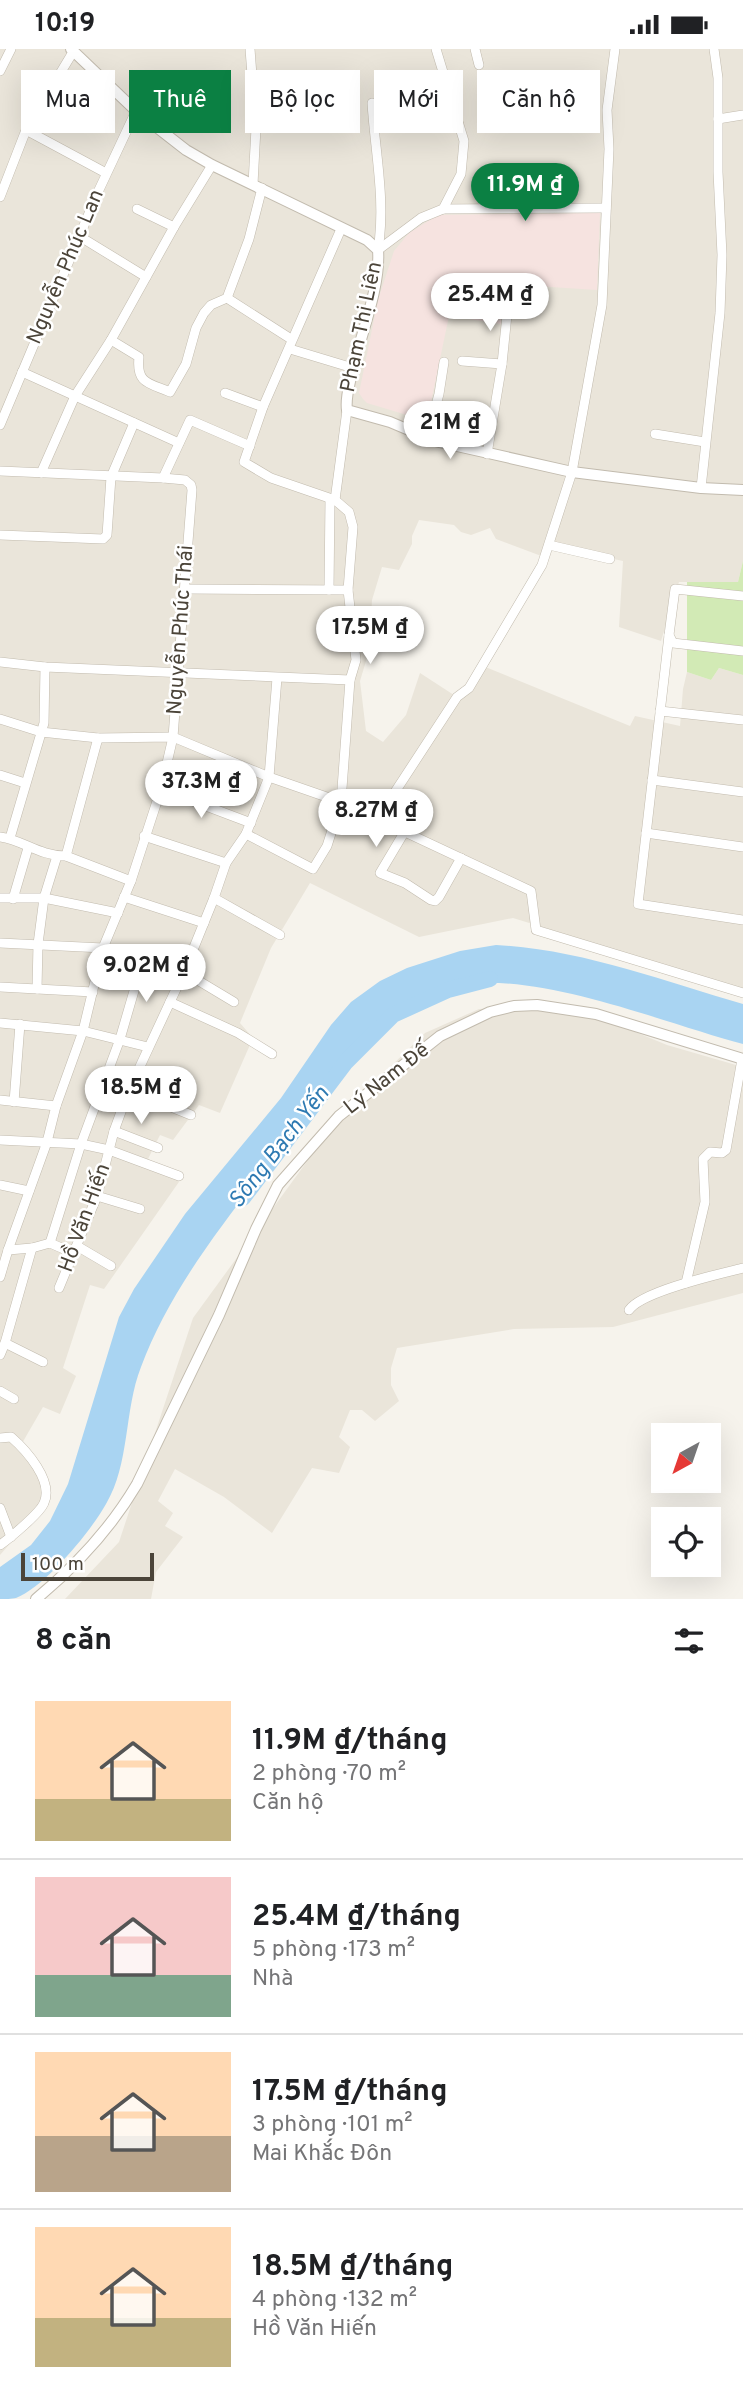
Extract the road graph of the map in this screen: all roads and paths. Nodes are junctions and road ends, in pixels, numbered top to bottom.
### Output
1 (11, 49) edge
2 (250, 49) edge
3 (436, 49) edge
4 (475, 49) edge
5 (615, 49) edge
6 (715, 49) edge
7 (72, 50) edge
8 (479, 65) dead end
9 (60, 70) edge
10 (0, 71) edge
11 (372, 103) dead end
12 (129, 104) edge
13 (743, 115) edge
14 (718, 119) junction
15 (129, 125) edge
16 (25, 133) edge
17 (32, 133) edge
18 (164, 133) edge
19 (212, 165) junction
20 (106, 173) junction
21 (257, 186) junction
22 (0, 197) edge
23 (606, 208) junction
24 (137, 209) dead end
25 (443, 209) junction
26 (174, 226) junction
27 (341, 229) junction
28 (79, 236) junction
29 (378, 250) junction
30 (146, 277) junction
31 (227, 298) junction
32 (508, 305) dead end
33 (111, 339) junction
34 (291, 344) junction
35 (462, 361) dead end
36 (444, 362) dead end
37 (502, 364) junction
38 (353, 368) junction
39 (22, 372) junction
40 (225, 393) dead end
41 (75, 396) junction
42 (263, 407) junction
43 (347, 410) junction
44 (134, 423) junction
45 (0, 425) edge
46 (655, 434) dead end
47 (427, 438) junction
48 (705, 442) junction
49 (179, 443) junction
50 (250, 446) junction
51 (488, 454) junction
52 (0, 471) edge
53 (41, 473) junction
54 (572, 473) junction
55 (111, 477) junction
56 (163, 478) junction
57 (701, 488) junction
58 (743, 490) edge
59 (332, 500) junction
60 (0, 535) edge
61 (549, 545) junction
62 (610, 559) dead end
63 (186, 589) junction
64 (329, 590) junction
65 (348, 590) junction
66 (743, 596) edge
67 (669, 635) junction
68 (743, 651) edge
69 (0, 661) edge
70 (45, 667) junction
71 (178, 674) junction
72 (277, 678) junction
73 (350, 680) junction
74 (660, 711) junction
75 (0, 719) edge
76 (743, 720) edge
77 (41, 732) junction
78 (173, 737) junction
79 (98, 738) junction
80 (0, 775) edge
81 (269, 777) junction
82 (652, 780) junction
83 (25, 783) junction
84 (161, 789) junction
85 (743, 792) edge
86 (341, 802) junction
87 (378, 818) junction
88 (251, 823) junction
89 (405, 831) junction
90 (646, 833) junction
91 (246, 834) junction
92 (144, 835) junction
93 (5, 838) edge
94 (743, 847) edge
95 (28, 848) junction
96 (61, 856) junction
97 (461, 858) junction
98 (226, 863) junction
99 (131, 881) junction
100 (124, 897) junction
101 (0, 898) edge
102 (44, 898) junction
103 (214, 898) junction
104 (13, 899) junction
105 (118, 913) junction
106 (743, 920) edge
107 (204, 923) junction
108 (280, 935) dead end
109 (0, 943) edge
110 (38, 944) junction
111 (103, 948) junction
112 (143, 960) junction
113 (184, 972) junction
114 (0, 987) edge
115 (37, 989) junction
116 (93, 992) junction
117 (743, 993) edge
118 (170, 1002) junction
119 (234, 1002) dead end
120 (0, 1023) edge
121 (20, 1024) junction
122 (83, 1031) junction
123 (120, 1039) junction
124 (148, 1047) junction
125 (272, 1054) dead end
126 (743, 1059) edge
127 (130, 1090) junction
128 (0, 1100) edge
129 (14, 1102) junction
130 (56, 1106) junction
131 (191, 1115) dead end
132 (114, 1131) junction
133 (0, 1140) edge
134 (47, 1142) junction
135 (81, 1143) junction
136 (158, 1148) dead end
137 (109, 1150) junction
138 (179, 1176) dead end
139 (0, 1185) edge
140 (29, 1191) junction
141 (97, 1196) junction
142 (140, 1209) dead end
143 (50, 1243) junction
144 (32, 1248) junction
145 (75, 1249) junction
146 (8, 1250) junction
147 (111, 1266) dead end
148 (743, 1268) edge
149 (1, 1273) edge
150 (686, 1283) junction
151 (59, 1288) dead end
152 (629, 1310) dead end
153 (5, 1343) junction
154 (0, 1355) edge
155 (43, 1362) dead end
156 (0, 1391) edge
157 (14, 1399) dead end
158 (0, 1438) edge
159 (0, 1508) edge
160 (11, 1537) junction
161 (0, 1545) edge
162 (36, 1599) edge

1 - 10 street
2 - 21 street
3 - 25 street
4 - 8 street
5 - 23 street
6 - 14 street
7 - 9 street
7 - 12 street, Phạm Thị Liên
11 - 29 street
13 - 14 street
14 - 48 street
15 - 20 street, Nguyễn Phúc Lan
16 - 22 street
17 - 20 street
18 - 19 street, Phạm Thị Liên
19 - 21 street, Phạm Thị Liên
19 - 26 street
20 - 28 street, Nguyễn Phúc Lan
21 - 27 street, Phạm Thị Liên
21 - 31 street
23 - 25 street
23 - 54 street
24 - 26 street
25 - 29 street
26 - 30 street
27 - 29 street, Phạm Thị Liên
27 - 34 street
28 - 30 street
28 - 39 street, Nguyễn Phúc Lan
29 - 38 street, Phạm Thị Liên
30 - 33 street
31 - 33 street
31 - 34 street
32 - 37 street
33 - 41 street
34 - 38 street
34 - 42 street
35 - 37 street
36 - 47 street
37 - 51 street
38 - 43 street, Phạm Thị Liên
39 - 41 street
39 - 45 street, Nguyễn Phúc Lan
40 - 42 street
41 - 44 street
41 - 53 street
42 - 50 street
43 - 47 street, Phạm Thị Liên
43 - 59 street
44 - 49 street
44 - 55 street
46 - 48 street
47 - 51 street, Phạm Thị Liên
48 - 57 street
49 - 50 street
49 - 56 street
50 - 59 street
51 - 54 street, Phạm Thị Liên
52 - 53 street, Nguyễn Phúc Thái
53 - 55 street, Nguyễn Phúc Thái
54 - 57 street, Phạm Thị Liên
54 - 61 street
55 - 56 street, Nguyễn Phúc Thái
55 - 60 street
56 - 63 street, Nguyễn Phúc Thái
57 - 58 street, Phạm Thị Liên
59 - 64 street
59 - 65 street
61 - 62 street
61 - 87 street
63 - 64 street
63 - 71 street, Nguyễn Phúc Thái
64 - 65 street
65 - 73 street
66 - 67 street
67 - 68 street
67 - 74 street
69 - 70 street
70 - 71 street
70 - 77 street
71 - 72 street
71 - 78 street, Nguyễn Phúc Thái
72 - 73 street
72 - 81 street, Hồ Văn Hiến
73 - 86 street
74 - 76 street
74 - 82 street
75 - 77 street
77 - 79 street
77 - 83 street
78 - 79 street
78 - 81 street
78 - 84 street, Nguyễn Phúc Thái
79 - 96 street
80 - 83 street
81 - 86 street
81 - 88 street, Hồ Văn Hiến
82 - 85 street
82 - 90 street
83 - 93 street
84 - 88 street
84 - 92 street, Nguyễn Phúc Thái
86 - 87 street
86 - 91 street
87 - 89 street
88 - 91 street, Hồ Văn Hiến
89 - 97 street
89 - 97 street
90 - 94 street
90 - 106 street
91 - 98 street, Hồ Văn Hiến
92 - 98 street
92 - 99 street, Nguyễn Phúc Thái
93 - 95 street
95 - 96 street
95 - 104 street
96 - 99 street
96 - 102 street
97 - 117 street
98 - 103 street, Hồ Văn Hiến
99 - 100 street, Nguyễn Phúc Thái
100 - 105 street, Nguyễn Phúc Thái
100 - 107 street
101 - 104 street
102 - 104 street
102 - 105 street
102 - 110 street
103 - 107 street, Hồ Văn Hiến
103 - 108 street
105 - 111 street, Nguyễn Phúc Thái
107 - 113 street, Hồ Văn Hiến
109 - 110 street
110 - 111 street
110 - 115 street
111 - 112 street
111 - 116 street, Nguyễn Phúc Thái
112 - 113 street
112 - 123 street
113 - 118 street, Hồ Văn Hiến
113 - 119 street
114 - 115 street
115 - 116 street
116 - 122 street, Nguyễn Phúc Thái
118 - 124 street, Hồ Văn Hiến
118 - 125 street
120 - 121 street
121 - 122 street
121 - 129 street
122 - 123 street
122 - 130 street, Nguyễn Phúc Thái
123 - 124 street
123 - 135 street
124 - 127 street, Hồ Văn Hiến
126 - 150 street
126 - 162 street, Lý Nam Đế
127 - 131 street
127 - 132 street, Hồ Văn Hiến
128 - 129 street
129 - 130 street
130 - 134 street, Nguyễn Phúc Thái
132 - 136 street
132 - 137 street, Hồ Văn Hiến
133 - 134 street
134 - 135 street
134 - 140 street, Nguyễn Phúc Thái
135 - 137 street
135 - 143 street
137 - 138 street
137 - 141 street, Hồ Văn Hiến
139 - 140 street
140 - 146 street, Nguyễn Phúc Thái
141 - 142 street
141 - 145 street, Hồ Văn Hiến
143 - 144 street
143 - 145 street
144 - 146 street
144 - 153 street
145 - 147 street
145 - 151 street, Hồ Văn Hiến
146 - 149 street, Nguyễn Phúc Thái
148 - 150 street
150 - 152 street
153 - 154 street
153 - 155 street
156 - 157 street
158 - 160 street
159 - 160 street
160 - 161 street

